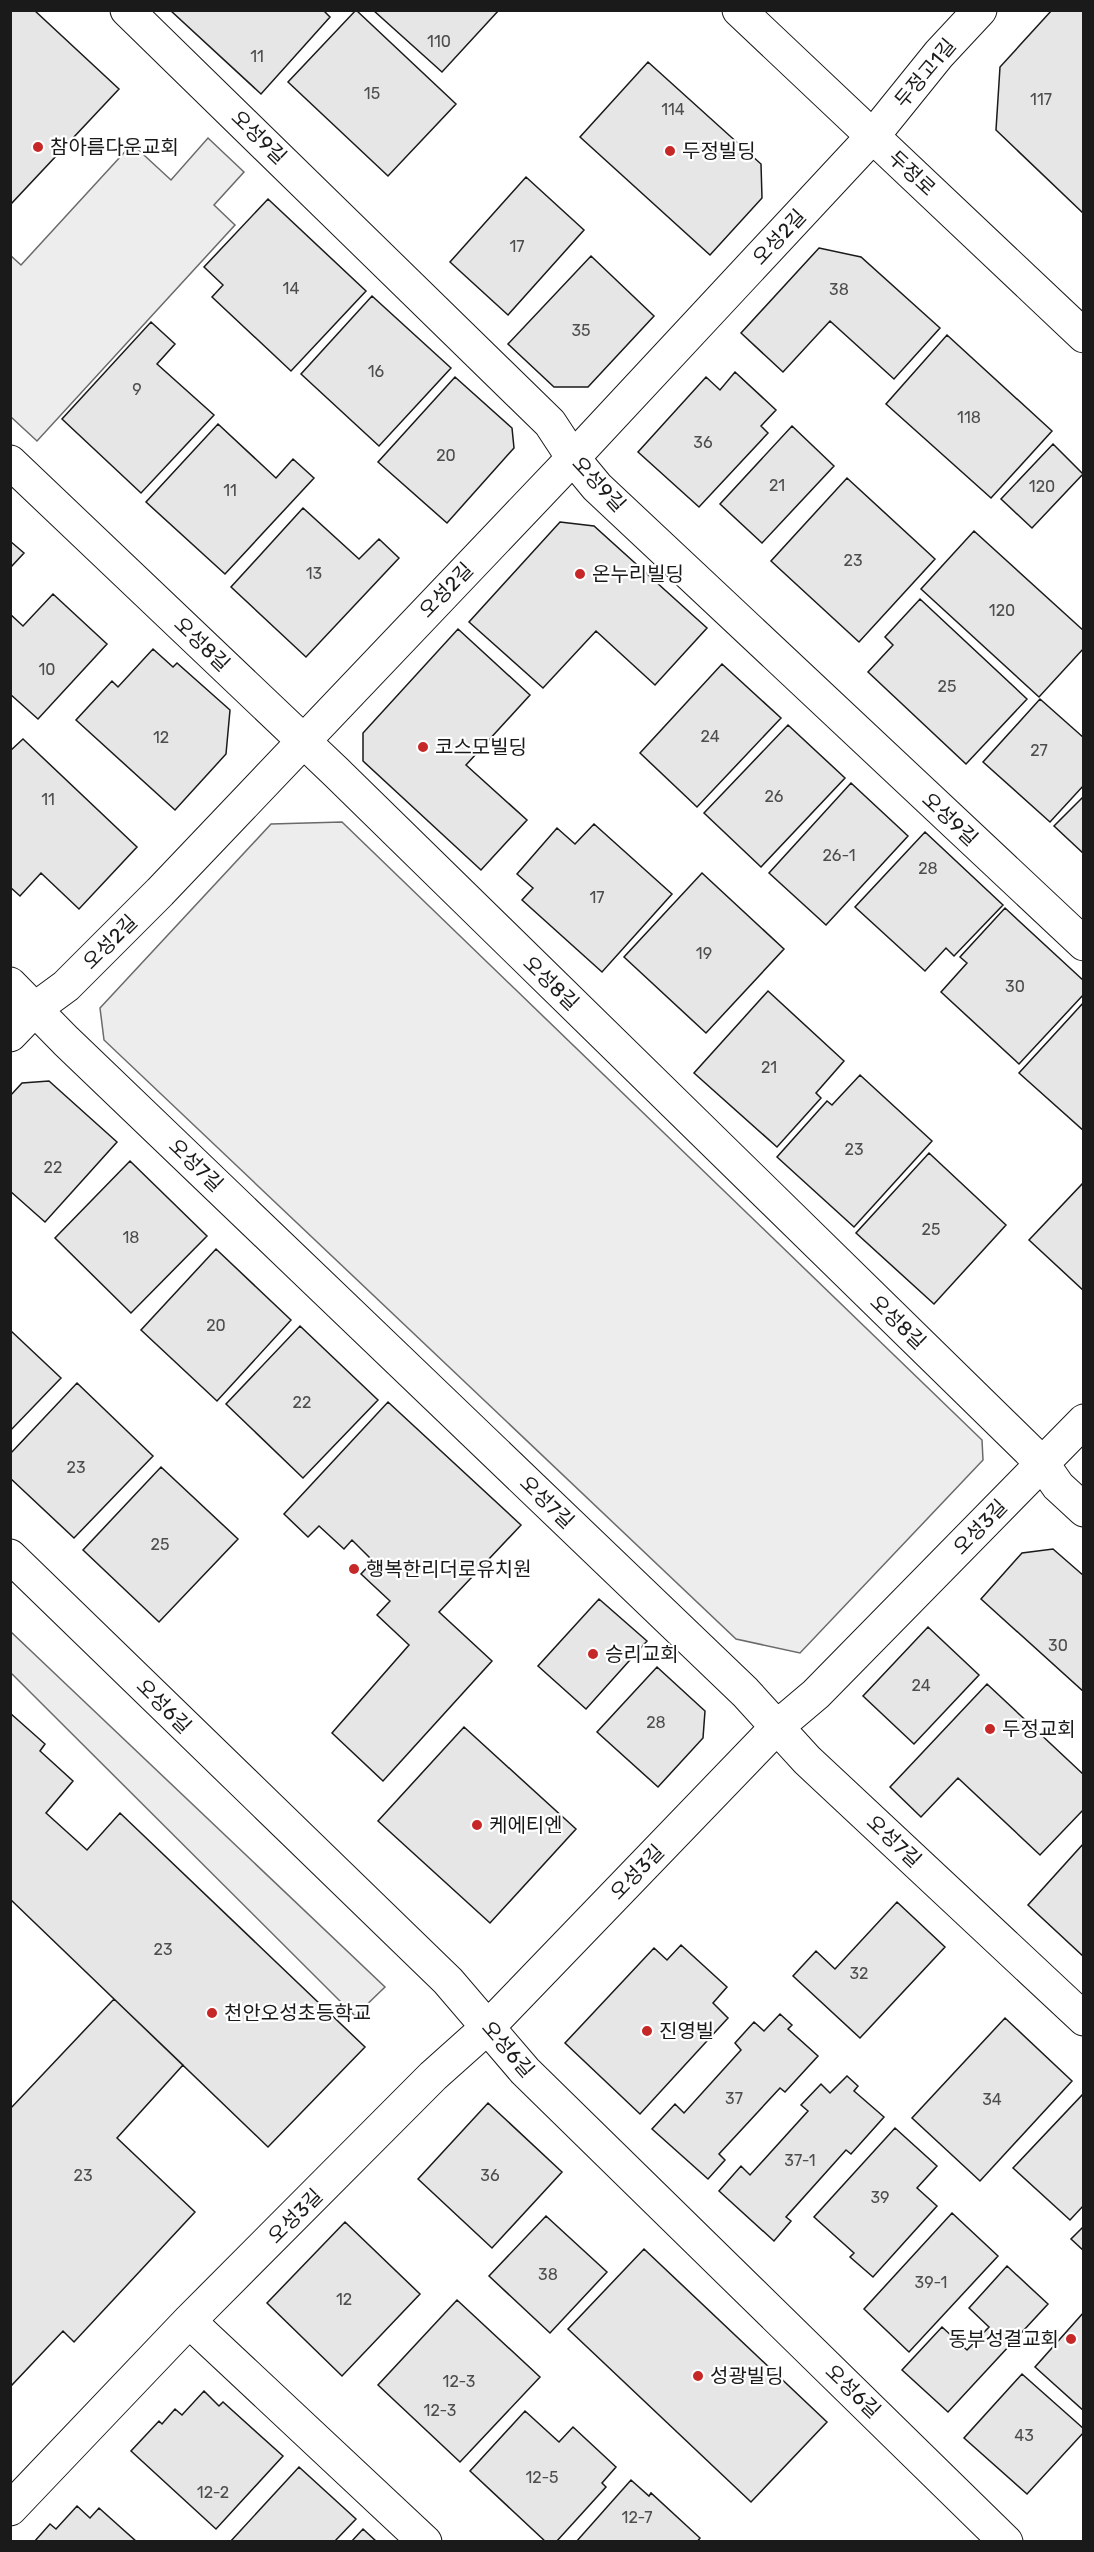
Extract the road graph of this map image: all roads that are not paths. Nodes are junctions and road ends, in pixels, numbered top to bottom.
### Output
1 (127, 10) edge
2 (739, 10) edge
3 (980, 10) edge
4 (872, 137) junction
5 (1083, 336) edge
6 (573, 458) junction
7 (10, 462) edge
8 (302, 740) junction
9 (1083, 944) edge
10 (10, 984) edge
11 (36, 1008) junction
12 (10, 1035) edge
13 (1083, 1421) edge
14 (1042, 1463) junction
15 (1083, 1510) edge
16 (10, 1556) edge
17 (777, 1727) junction
18 (1083, 2019) edge
19 (489, 2026) junction
20 (189, 2321) junction
21 (10, 2509) edge
22 (425, 2541) edge
23 (1006, 2541) edge

1 - 6 street, 오성9길
2 - 4 street, 두정로
3 - 4 street, 두정고1길
4 - 5 street, 두정로
4 - 6 street, 오성2길
6 - 8 street, 오성2길
6 - 9 street, 오성9길
7 - 8 street, 오성8길
8 - 11 street, 오성2길
8 - 14 street, 오성8길
10 - 11 street, 오성7길
11 - 12 street, 오성2길
11 - 17 street, 오성7길
13 - 14 street, 오성3길
14 - 15 street, 오성8길
14 - 17 street, 오성3길
16 - 19 street, 오성6길
17 - 18 street, 오성7길
17 - 19 street, 오성3길
19 - 20 street, 오성3길
19 - 23 street, 오성6길
20 - 21 street, 오성3길
20 - 22 street

